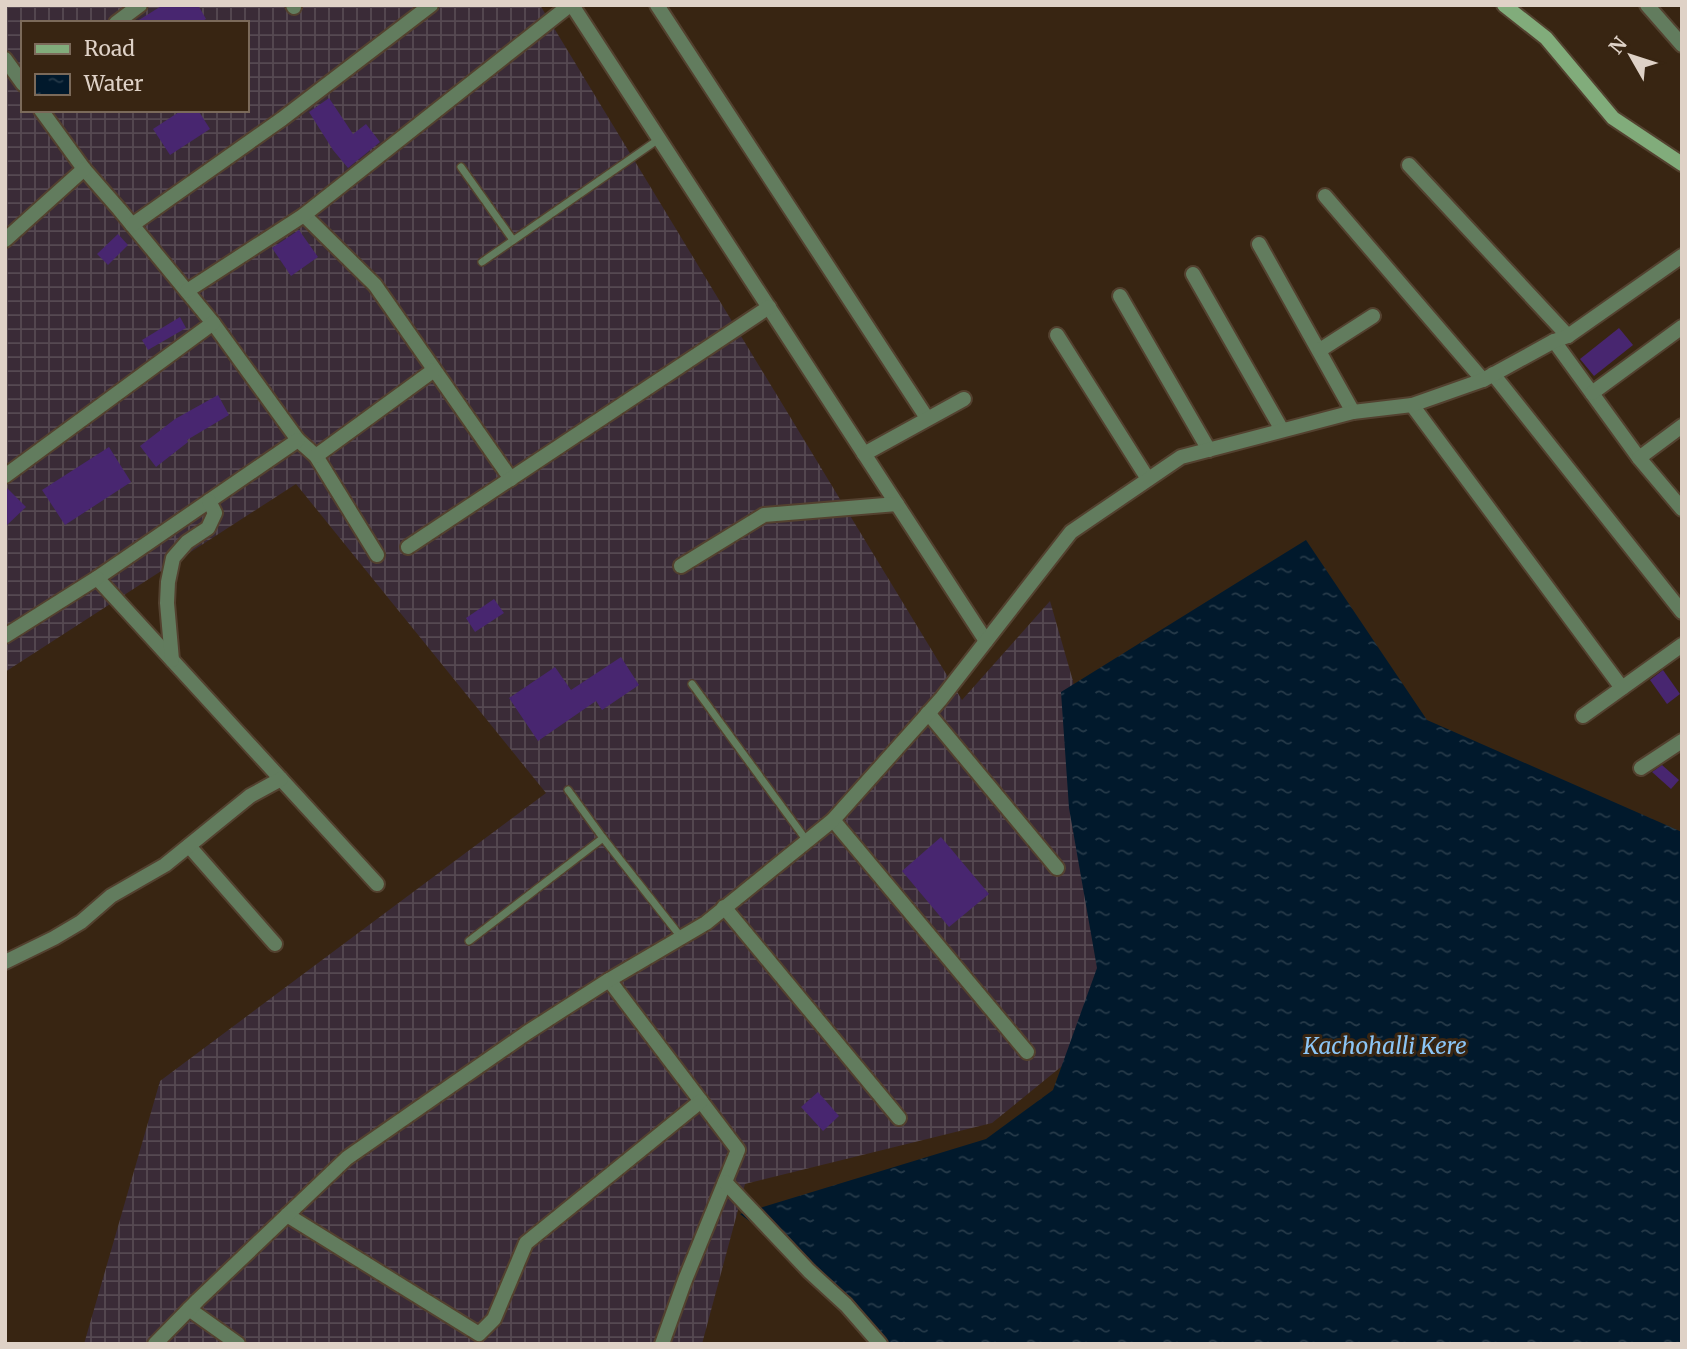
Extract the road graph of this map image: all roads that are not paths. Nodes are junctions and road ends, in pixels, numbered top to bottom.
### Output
1 (140, 5) edge
2 (431, 5) edge
3 (571, 5) edge
4 (657, 5) edge
5 (1504, 5) edge
6 (1647, 5) edge
7 (119, 21) edge
8 (1682, 45) edge
9 (5, 59) edge
10 (21, 81) edge
11 (42, 112) edge
12 (659, 139) junction
13 (1682, 164) edge
14 (1409, 165) dead end
15 (461, 167) dead end
16 (84, 169) junction
17 (1325, 196) dead end
18 (304, 215) junction
19 (132, 225) junction
20 (5, 240) edge
21 (513, 240) junction
22 (1259, 244) dead end
23 (1682, 256) edge
24 (482, 262) dead end
25 (1194, 274) dead end
26 (187, 290) junction
27 (1120, 296) dead end
28 (769, 307) junction
29 (1373, 316) dead end
30 (213, 323) junction
31 (1682, 327) edge
32 (1057, 335) dead end
33 (1568, 336) junction
34 (1554, 341) junction
35 (1320, 350) junction
36 (434, 370) junction
37 (1488, 377) junction
38 (1592, 393) junction
39 (964, 398) dead end
40 (1412, 405) junction
41 (1353, 412) junction
42 (927, 418) junction
43 (1682, 426) edge
44 (1282, 430) junction
45 (298, 440) junction
46 (1209, 450) junction
47 (864, 454) junction
48 (316, 456) junction
49 (1639, 458) junction
50 (5, 476) edge
51 (510, 479) junction
52 (1148, 479) junction
53 (209, 501) junction
54 (897, 504) junction
55 (1682, 509) edge
56 (408, 547) dead end
57 (377, 555) dead end
58 (681, 566) dead end
59 (97, 578) junction
60 (1682, 612) edge
61 (5, 636) edge
62 (986, 641) junction
63 (1682, 645) edge
64 (172, 660) junction
65 (692, 684) dead end
66 (1622, 688) junction
67 (928, 713) junction
68 (1583, 716) dead end
69 (1682, 741) edge
70 (1641, 768) dead end
71 (281, 779) junction
72 (568, 790) dead end
73 (833, 820) junction
74 (603, 838) junction
75 (807, 841) junction
76 (189, 846) junction
77 (1056, 868) dead end
78 (377, 884) dead end
79 (724, 908) junction
80 (681, 937) junction
81 (469, 941) dead end
82 (275, 944) dead end
83 (5, 962) edge
84 (608, 980) junction
85 (1027, 1052) dead end
86 (701, 1101) junction
87 (899, 1118) dead end
88 (724, 1182) junction
89 (288, 1215) junction
90 (189, 1309) junction
91 (155, 1344) edge
92 (238, 1344) edge
93 (662, 1344) edge
94 (880, 1344) edge

1 - 7 street
2 - 19 street
3 - 12 street
3 - 18 street
4 - 42 street
5 - 13 main road
6 - 8 street
9 - 10 street
11 - 16 street
12 - 21 lane
12 - 28 street
14 - 33 street
15 - 21 lane
16 - 19 street
16 - 20 street
17 - 37 street
18 - 26 street
18 - 36 street
19 - 26 street
21 - 24 lane
22 - 35 street
23 - 33 street
25 - 44 street
26 - 30 street
27 - 46 street
28 - 47 street
28 - 51 street
29 - 35 street
30 - 45 street
30 - 50 street
31 - 38 street
32 - 52 street
33 - 34 street
34 - 37 street
34 - 38 street
35 - 41 street
36 - 48 street
36 - 51 street
37 - 40 street
37 - 60 street
38 - 49 street
39 - 42 street
40 - 41 street
40 - 66 street
41 - 44 street
42 - 47 street
43 - 49 street
44 - 46 street
45 - 48 street
45 - 53 street
46 - 52 street
47 - 54 street
48 - 57 street
49 - 55 street
51 - 56 street
52 - 62 street
53 - 59 street
53 - 64 street
54 - 58 street
54 - 62 street
59 - 61 street
59 - 64 street
62 - 67 street
63 - 66 street
64 - 71 street
65 - 75 lane
66 - 68 street
67 - 73 street
67 - 77 street
69 - 70 street
71 - 76 street
71 - 78 street
72 - 74 lane
73 - 75 street
73 - 85 street
74 - 80 lane
74 - 81 lane
75 - 79 street
76 - 82 street
76 - 83 street
79 - 80 street
79 - 87 street
80 - 84 street
84 - 86 street
84 - 89 street
86 - 88 street
86 - 89 street
88 - 93 street
88 - 94 street
89 - 90 street
90 - 91 street
90 - 92 street

